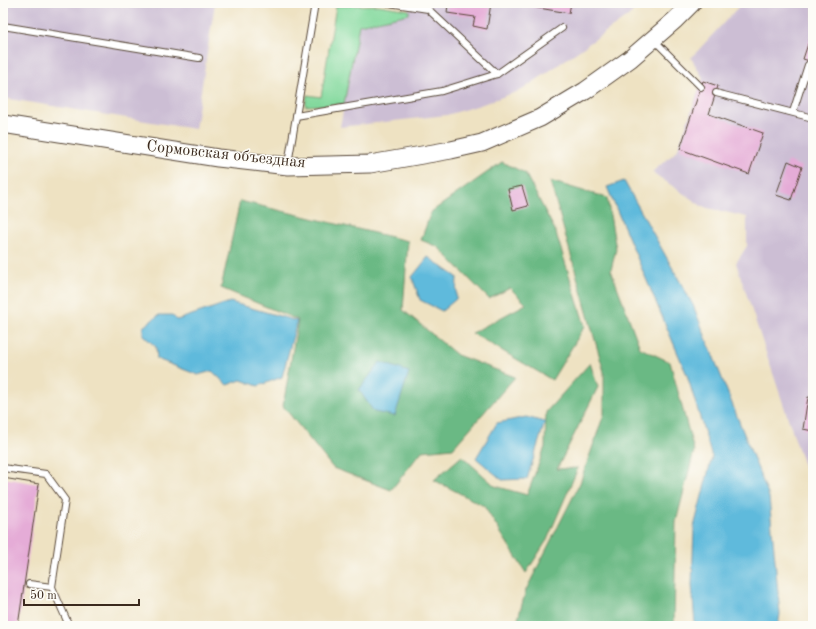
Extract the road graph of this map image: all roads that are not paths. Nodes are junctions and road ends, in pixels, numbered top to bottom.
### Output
1 (315, 3) edge
2 (389, 3) edge
3 (692, 3) edge
4 (3, 26) edge
5 (562, 28) dead end
6 (653, 39) junction
7 (199, 58) dead end
8 (808, 65) dead end
9 (497, 74) junction
10 (701, 87) dead end
11 (716, 93) dead end
12 (793, 112) junction
13 (296, 116) junction
14 (813, 118) edge
15 (3, 124) edge
16 (288, 166) junction
17 (3, 468) edge
18 (29, 584) dead end
19 (52, 587) junction
20 (66, 626) edge

1 - 13 lane
2 - 9 lane
3 - 6 street, Сормовская объездная
4 - 7 lane
5 - 9 lane
6 - 10 lane
6 - 16 street, Сормовская объездная
8 - 12 lane
9 - 13 lane
11 - 12 lane
12 - 14 lane
13 - 16 lane
15 - 16 street, Сормовская объездная
17 - 19 lane
18 - 19 lane
19 - 20 lane

